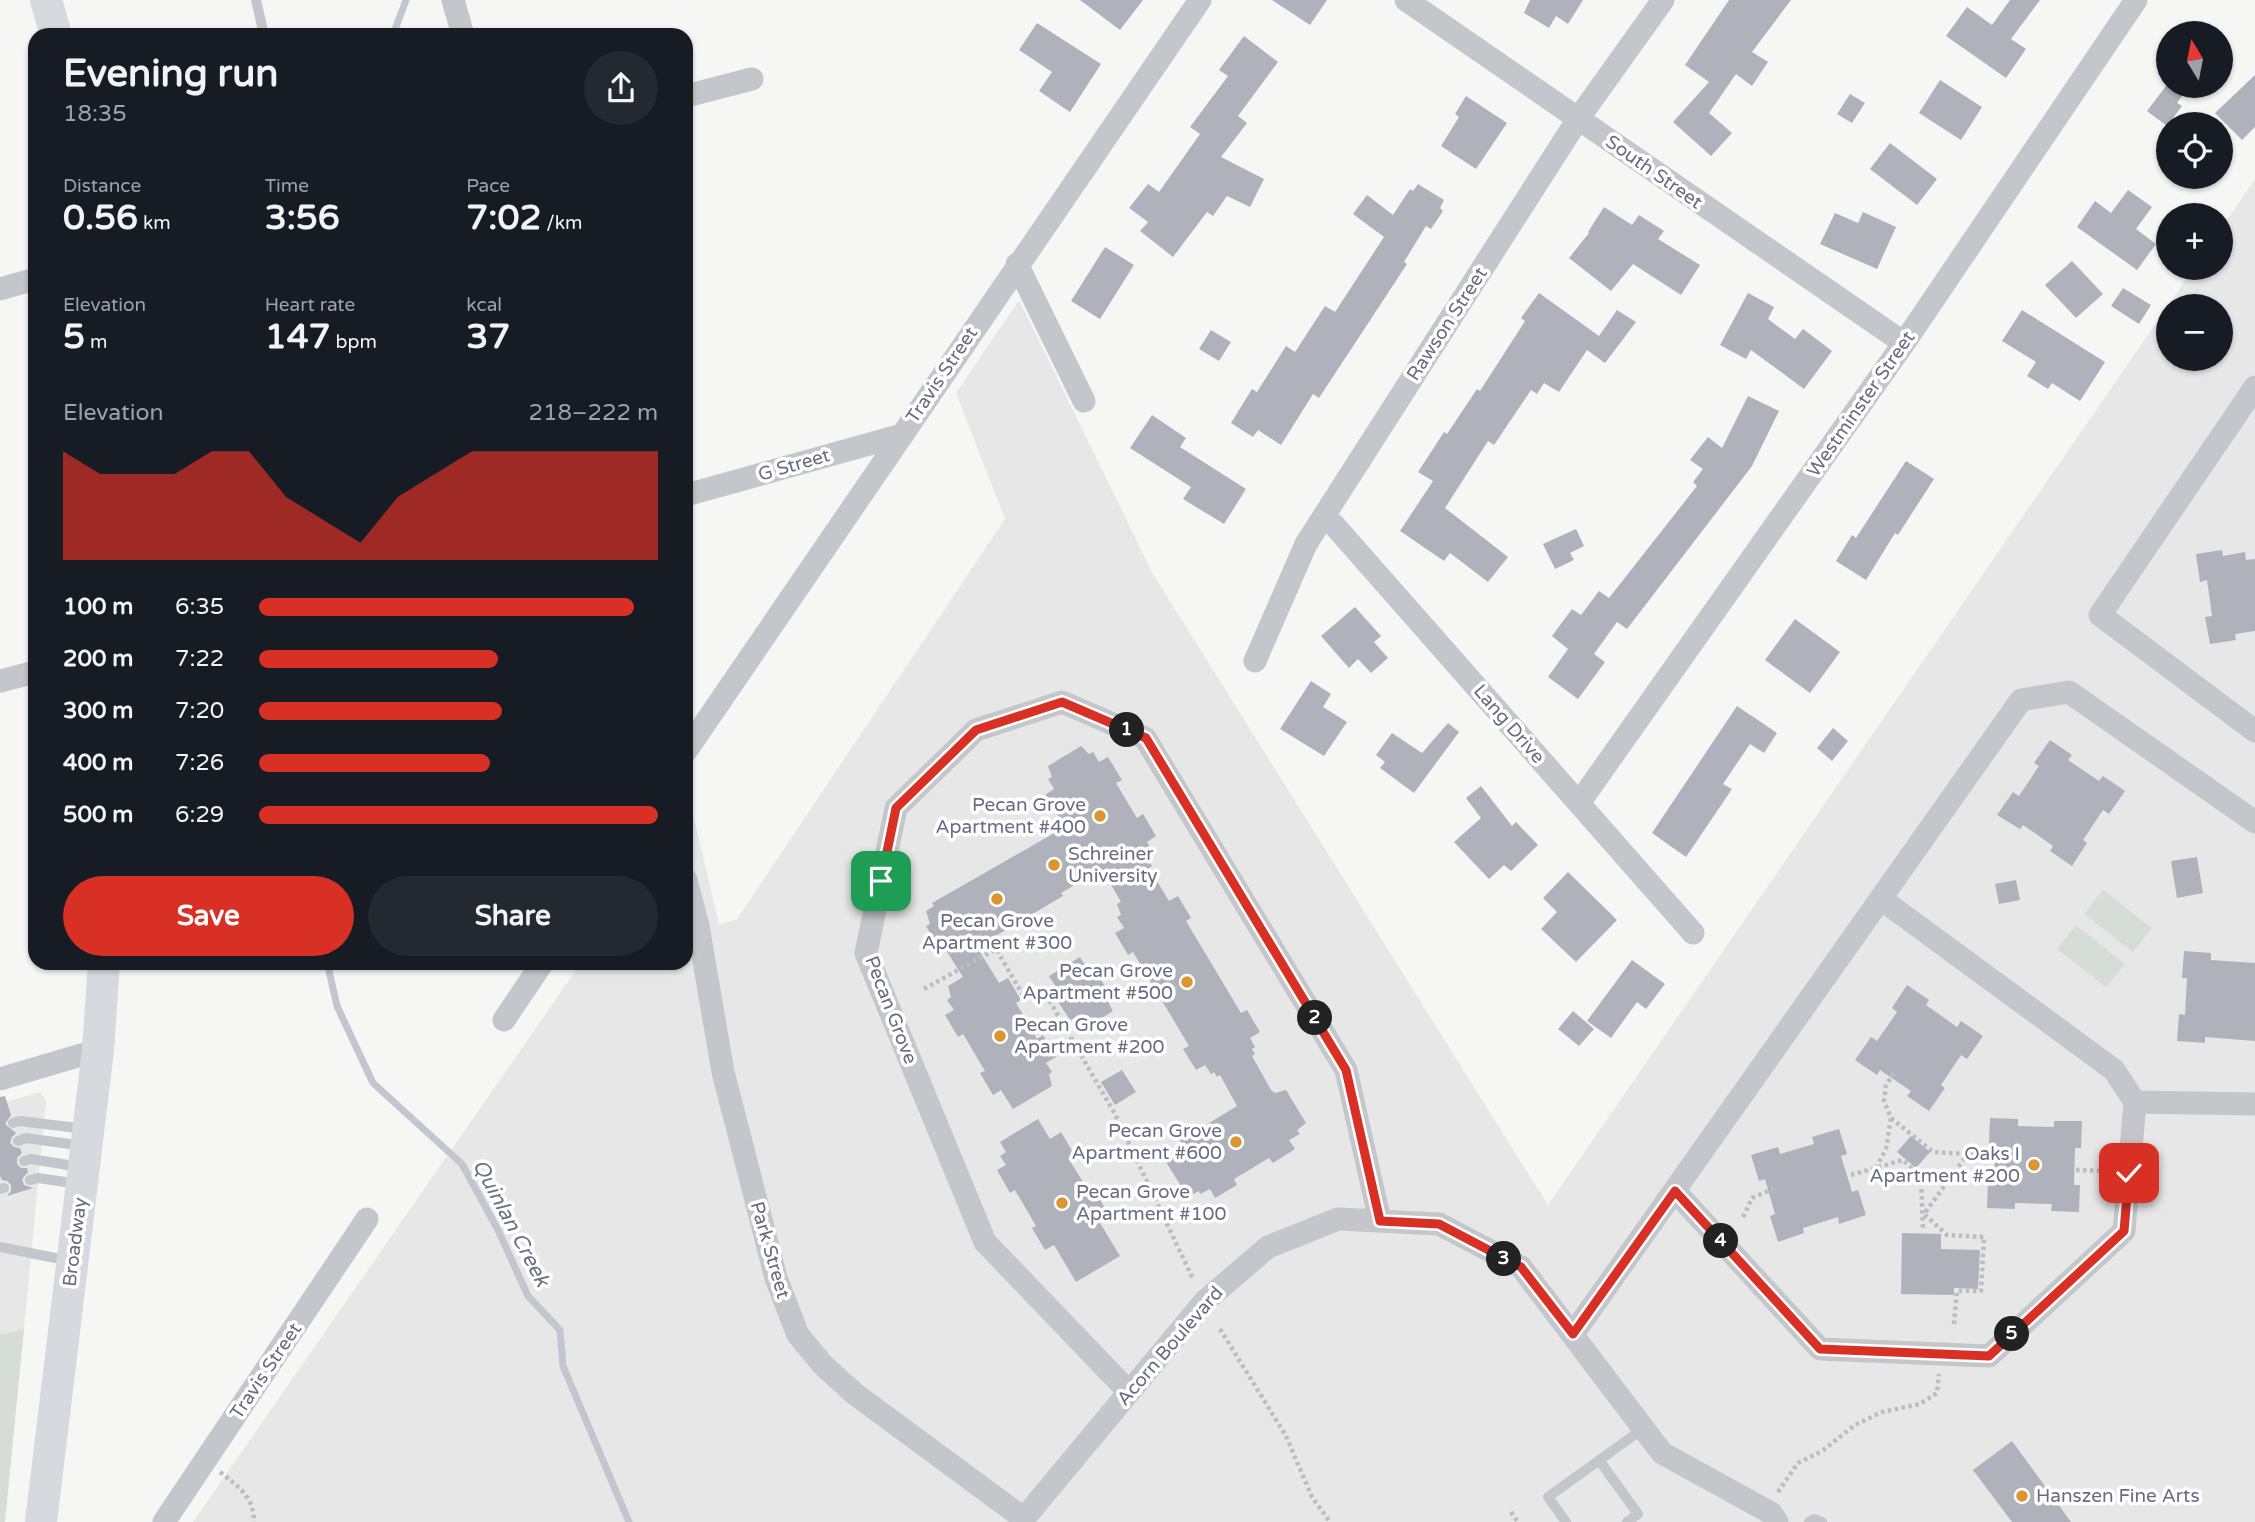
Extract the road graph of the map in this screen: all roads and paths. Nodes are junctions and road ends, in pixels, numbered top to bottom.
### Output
1 (46, 0) edge
2 (256, 0) edge
3 (453, 0) edge
4 (1200, 0) edge
5 (1406, 0) edge
6 (1663, 0) edge
7 (2136, 0) edge
8 (54, 28) edge
9 (262, 28) edge
10 (461, 28) edge
11 (752, 79) dead end
12 (693, 94) edge
13 (1578, 120) junction
14 (1017, 264) junction
15 (28, 281) edge
16 (0, 289) edge
17 (1903, 344) junction
18 (2255, 387) edge
19 (1084, 401) dead end
20 (902, 435) junction
21 (693, 493) edge
22 (1323, 519) junction
23 (1255, 661) dead end
24 (28, 674) edge
25 (0, 681) edge
26 (2255, 732) edge
27 (693, 741) edge
28 (1579, 803) junction
29 (2255, 822) edge
30 (1881, 899) junction
31 (693, 907) edge
32 (1693, 933) dead end
33 (103, 970) edge
34 (538, 970) edge
35 (924, 989) dead end
36 (504, 1020) dead end
37 (98, 1050) junction
38 (1894, 1073) dead end
39 (0, 1079) edge
40 (2135, 1101) junction
41 (2255, 1104) edge
42 (1891, 1118) junction
43 (13, 1123) dead end
44 (18, 1140) dead end
45 (1967, 1155) junction
46 (2000, 1156) dead end
47 (85, 1157) junction
48 (24, 1161) dead end
49 (1876, 1168) junction
50 (2077, 1170) dead end
51 (2129, 1173) junction
52 (1851, 1175) dead end
53 (30, 1180) dead end
54 (1773, 1189) dead end
55 (1675, 1191) junction
56 (1924, 1213) junction
57 (1743, 1217) dead end
58 (367, 1219) dead end
59 (1380, 1221) junction
60 (1923, 1231) dead end
61 (0, 1247) edge
62 (72, 1262) junction
63 (1193, 1279) dead end
64 (1954, 1324) dead end
65 (1220, 1329) dead end
66 (1573, 1334) junction
67 (1940, 1372) dead end
68 (1129, 1392) junction
69 (1644, 1429) junction
70 (1600, 1460) junction
71 (206, 1461) junction
72 (1776, 1496) dead end
73 (1511, 1512) dead end
74 (1022, 1520) edge
75 (41, 1522) edge
76 (164, 1522) edge
77 (254, 1522) edge
78 (1329, 1522) edge
79 (1518, 1522) edge
80 (1566, 1522) edge
81 (1627, 1522) edge
82 (1777, 1522) edge
83 (1809, 1522) edge
84 (1822, 1522) edge

1 - 8 main road
2 - 9 lane
3 - 10 street
4 - 14 street, Travis Street
5 - 13 street, South Street
6 - 13 street, Rawson Street
7 - 17 street, Westminster Street
11 - 12 street
13 - 17 street, South Street
13 - 22 street, Rawson Street
14 - 19 street
14 - 20 street, Travis Street
15 - 16 street
17 - 28 street, Westminster Street
18 - 26 street
20 - 21 street, G Street
20 - 27 street, Travis Street
22 - 23 street, Rawson Street
22 - 28 street, Lang Drive
24 - 25 street
28 - 32 street, Lang Drive
29 - 30 street
30 - 40 street
30 - 55 street
31 - 74 street, Park Street
33 - 37 main road, Broadway
34 - 36 street
35 - 63 path
37 - 39 street
37 - 47 main road, Broadway
38 - 42 path
40 - 41 street
40 - 51 street
42 - 45 path
42 - 49 path
43 - 47 lane
44 - 47 lane
45 - 46 path
45 - 56 path
47 - 48 lane
47 - 53 lane
47 - 62 main road, Broadway
49 - 52 path
49 - 56 path
50 - 51 path
51 - 55 street
54 - 57 path
55 - 66 street
56 - 60 path
56 - 64 path
58 - 71 street, Travis Street
59 - 66 street, Acorn Boulevard
59 - 68 street, Acorn Boulevard
59 - 68 street, Pecan Grove
61 - 62 lane
62 - 75 main road, Broadway
65 - 78 path
66 - 69 street, Acorn Boulevard
67 - 72 path
68 - 74 street, Acorn Boulevard
69 - 70 lane
69 - 82 street, Acorn Boulevard
70 - 80 lane
70 - 81 lane
71 - 76 street, Travis Street
71 - 77 path
73 - 79 path
83 - 84 lane

